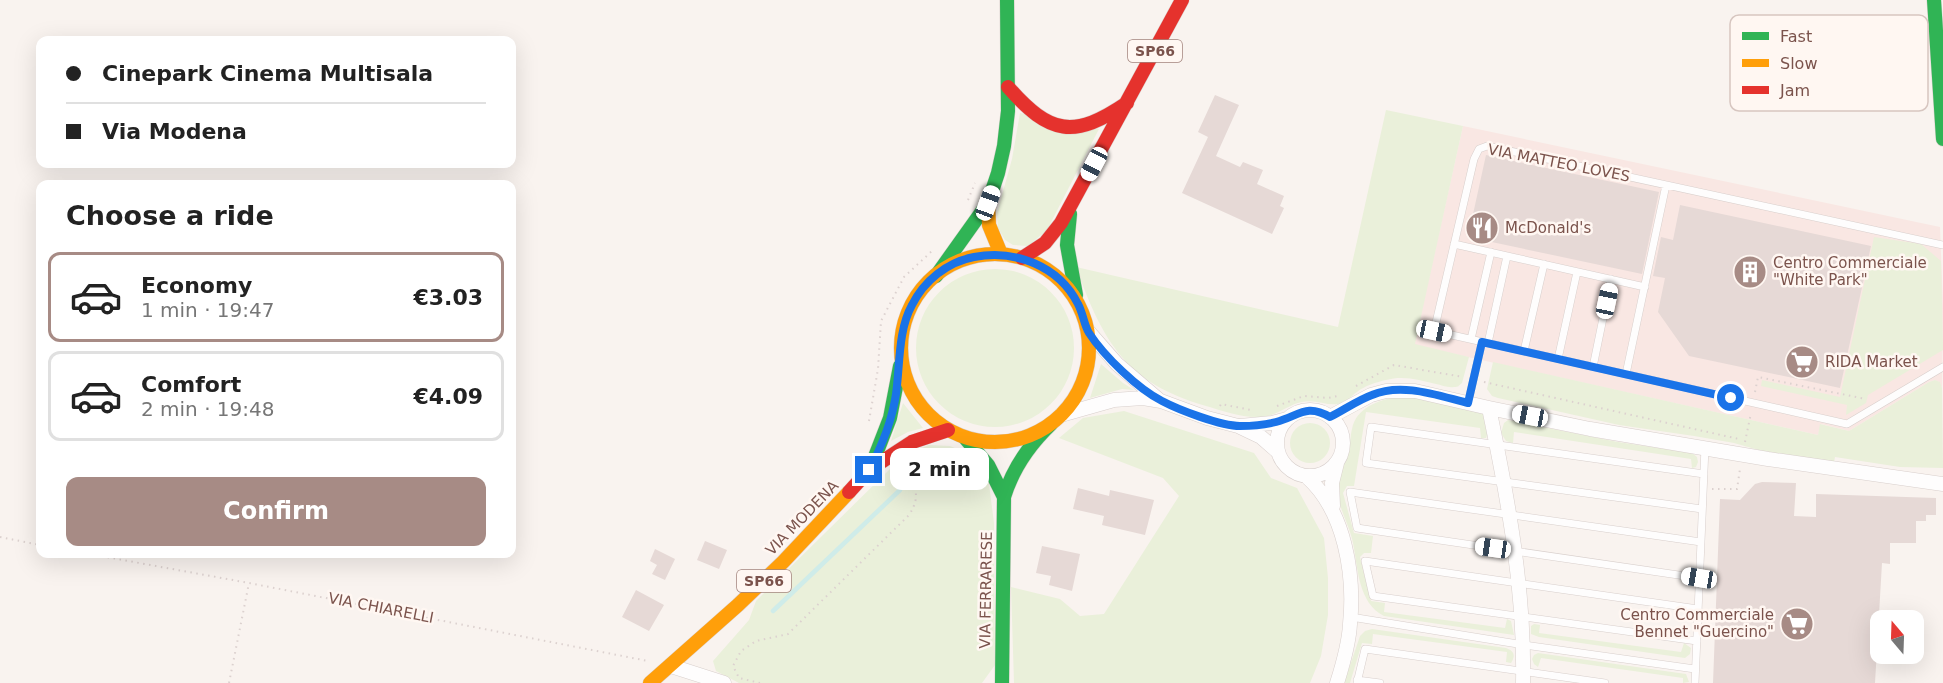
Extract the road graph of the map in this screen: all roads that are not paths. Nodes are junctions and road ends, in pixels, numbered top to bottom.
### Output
1 (1006, 0) edge
2 (1182, 0) edge
3 (1934, 0) edge
4 (1008, 87) junction
5 (1127, 103) junction
6 (1943, 139) edge
7 (1666, 184) junction
8 (988, 203) junction
9 (1072, 205) junction
10 (1454, 244) junction
11 (1943, 245) edge
12 (1491, 252) junction
13 (1001, 254) junction
14 (1507, 256) junction
15 (1022, 258) junction
16 (1544, 264) junction
17 (1577, 272) junction
18 (936, 276) junction
19 (1611, 279) junction
20 (1645, 287) junction
21 (1079, 305) junction
22 (1088, 331) junction
23 (1471, 339) junction
24 (1485, 343) junction
25 (1524, 351) junction
26 (901, 358) junction
27 (1558, 359) junction
28 (1593, 367) junction
29 (1943, 367) edge
30 (1626, 374) junction
31 (1161, 401) junction
32 (1361, 401) junction
33 (1468, 403) junction
34 (1489, 408) junction
35 (1330, 417) junction
36 (1287, 419) junction
37 (1056, 420) junction
38 (1238, 426) junction
39 (948, 430) junction
40 (1342, 433) junction
41 (965, 438) junction
42 (1496, 445) junction
43 (1705, 447) junction
44 (1277, 451) junction
45 (1337, 463) junction
46 (869, 470) junction
47 (1704, 474) junction
48 (1307, 477) junction
49 (1504, 482) junction
50 (1943, 484) edge
51 (1004, 497) junction
52 (1702, 509) junction
53 (1333, 514) junction
54 (1511, 515) junction
55 (1701, 542) junction
56 (1515, 551) junction
57 (1699, 578) junction
58 (1518, 583) junction
59 (1698, 609) junction
60 (1351, 617) junction
61 (1521, 617) junction
62 (1697, 641) junction
63 (1524, 645) junction
64 (671, 666) junction
65 (1695, 669) junction
66 (1523, 677) edge
67 (1357, 681) edge
68 (650, 683) edge
69 (724, 683) edge
70 (1002, 683) edge
71 (1337, 683) edge
72 (1380, 683) edge
73 (1605, 683) edge
74 (1695, 683) edge

1 - 4 main road
2 - 5 main road, SP66
3 - 6 main road
4 - 5 main road
4 - 8 main road
5 - 9 main road, SP66
7 - 10 lane, VIA MATTEO LOVES
7 - 11 lane, VIA MATTEO LOVES
7 - 20 lane
8 - 13 main road
8 - 18 main road
9 - 15 main road, SP66
9 - 21 main road, SP66
10 - 12 lane
10 - 23 lane, VIA MATTEO LOVES
12 - 14 lane
12 - 23 lane
13 - 15 main road, VIA MODENA / SP66
13 - 18 main road, VIA MODENA / SP66
14 - 16 lane
14 - 24 lane
15 - 21 main road, VIA MODENA / SP66
16 - 17 lane
16 - 25 lane
17 - 19 lane
17 - 27 lane
18 - 26 main road, VIA MODENA / SP66
19 - 20 lane
19 - 28 lane
20 - 30 lane
21 - 22 main road, VIA MODENA / SP66
22 - 31 street
22 - 37 main road, VIA MODENA / SP66
23 - 24 lane, VIA MATTEO LOVES
24 - 25 lane, VIA MATTEO LOVES
24 - 33 lane
25 - 27 lane, VIA MATTEO LOVES
26 - 39 main road, VIA MODENA / SP66
26 - 46 main road, VIA MODENA / SP66
27 - 28 lane, VIA MATTEO LOVES
28 - 30 lane, VIA MATTEO LOVES
29 - 30 lane, VIA MATTEO LOVES
31 - 37 street
31 - 38 street
32 - 33 street
32 - 35 street
32 - 40 street
33 - 34 street
34 - 42 street
34 - 43 street
35 - 36 street
35 - 40 street
36 - 38 street
36 - 44 street
37 - 41 main road, VIA MODENA / SP66
37 - 51 main road, VIA FERRARESE
38 - 44 street
39 - 41 main road, VIA MODENA / SP66
39 - 46 main road, VIA MODENA / SP66
40 - 45 street
41 - 51 main road, VIA FERRARESE
42 - 47 lane
42 - 49 street
42 - 49 lane
43 - 47 lane
43 - 50 street
44 - 48 street
45 - 48 street
45 - 53 street
46 - 64 main road, VIA MODENA / SP66
47 - 52 lane
48 - 53 street
49 - 52 lane
49 - 54 street
51 - 70 main road, VIA FERRARESE
52 - 55 lane
53 - 60 street
54 - 55 lane
54 - 56 street
54 - 56 lane
55 - 57 lane
56 - 57 lane
56 - 58 street
57 - 59 lane
58 - 59 lane
58 - 61 street
58 - 61 lane
59 - 62 lane
60 - 63 lane
60 - 71 street
61 - 62 lane
61 - 63 street
62 - 65 lane
63 - 65 lane
63 - 66 street
64 - 68 main road, VIA MODENA / SP66
64 - 69 street
65 - 74 lane
66 - 67 lane
66 - 73 lane
67 - 72 lane

